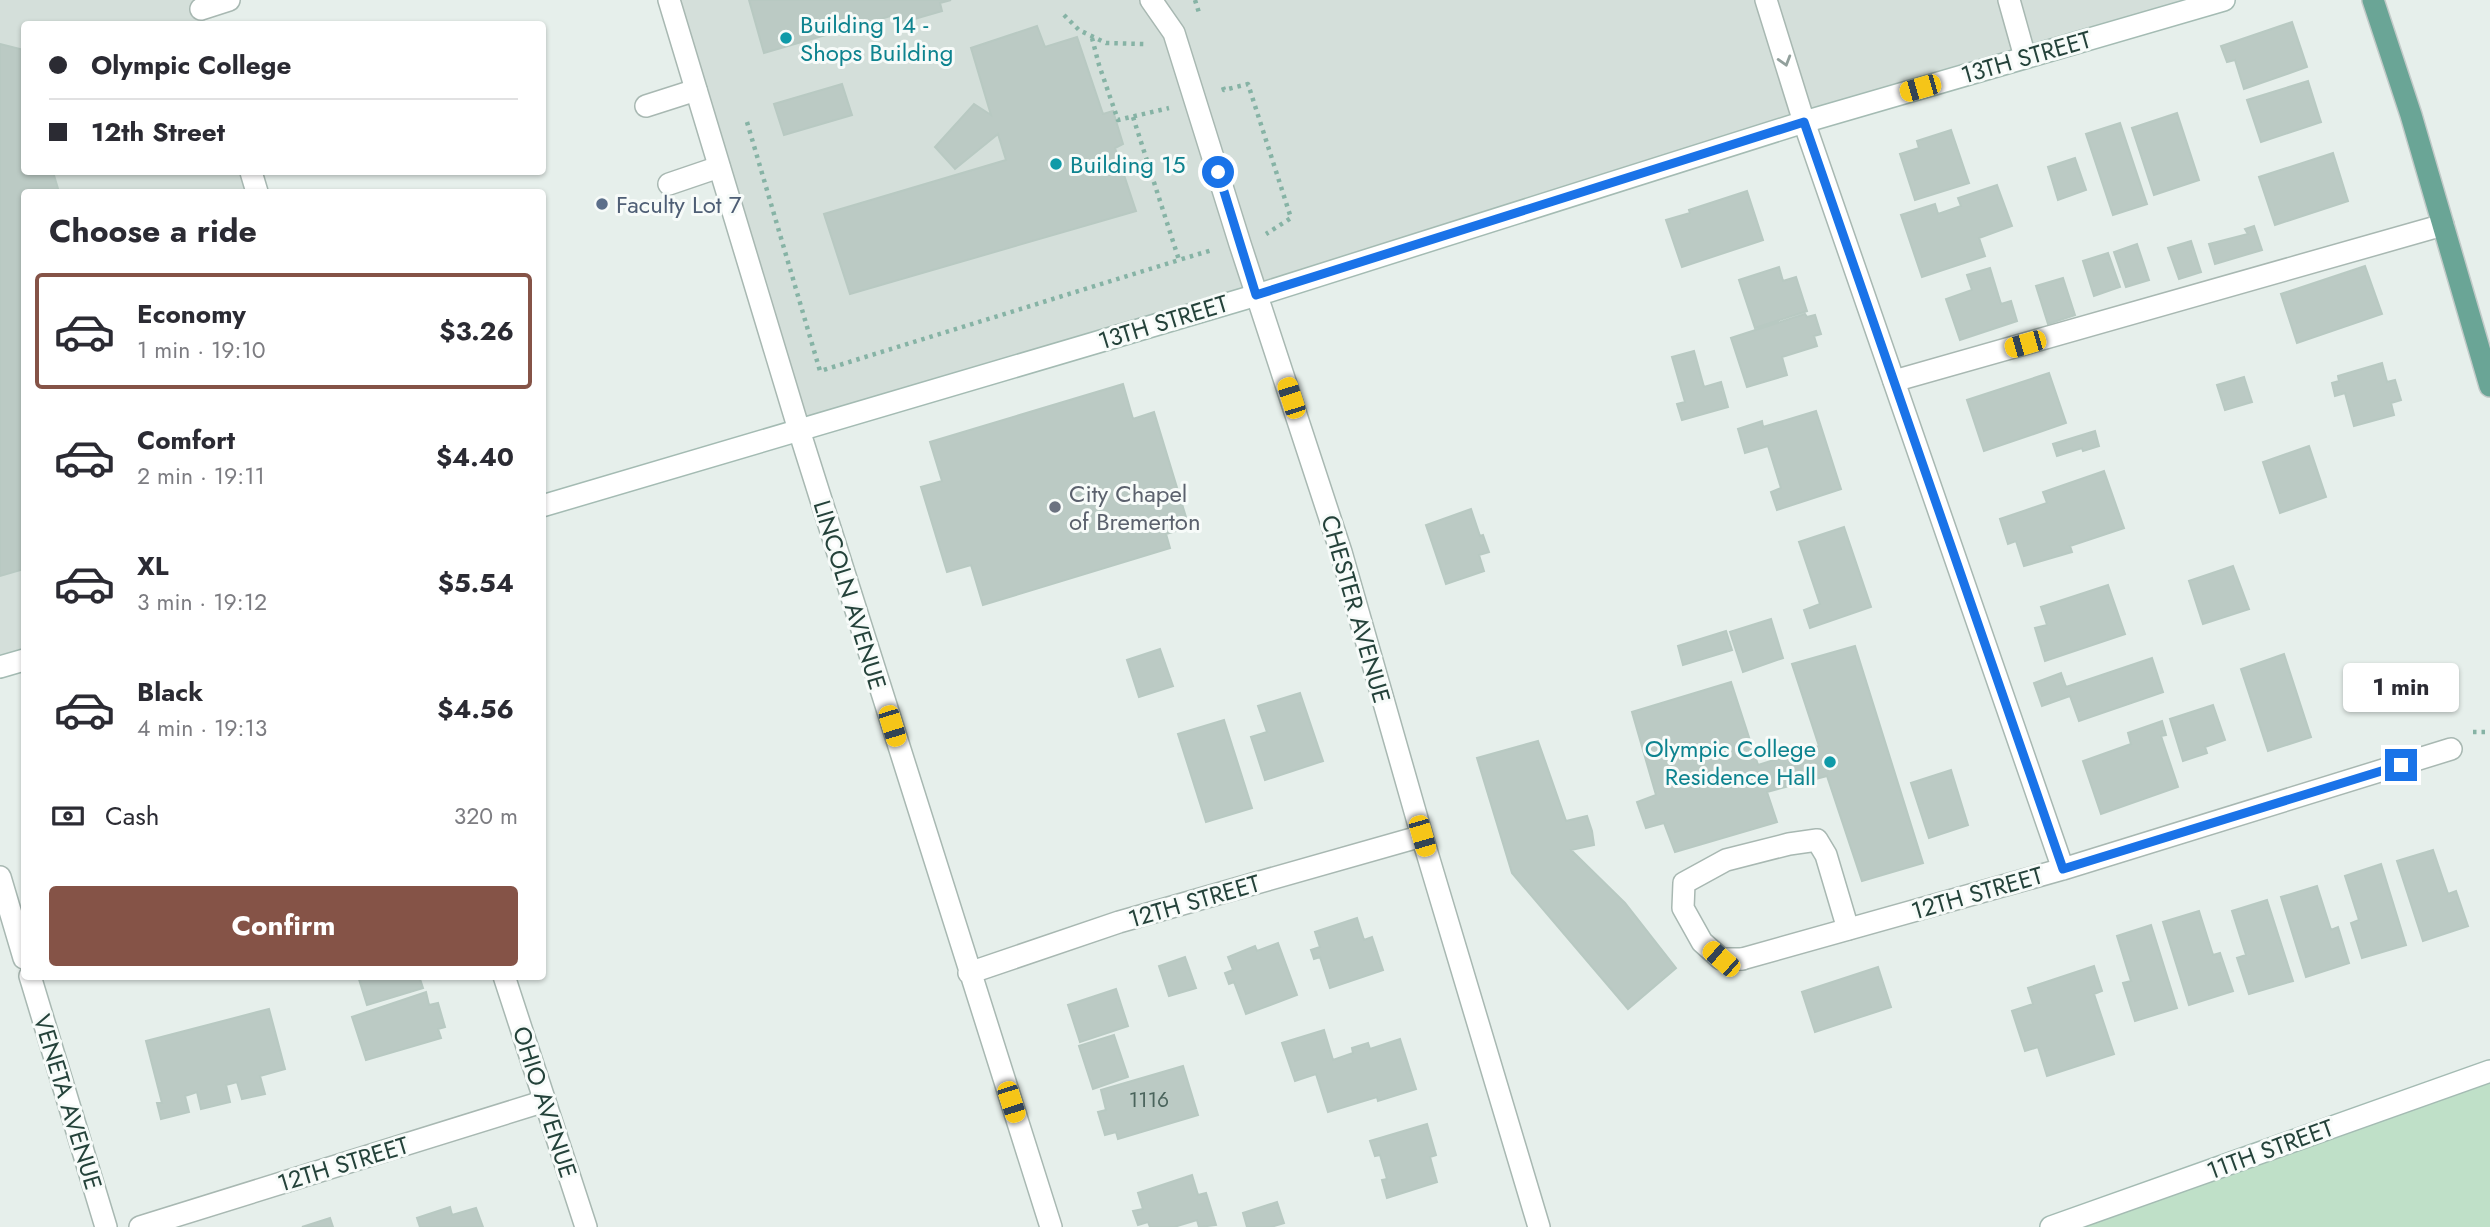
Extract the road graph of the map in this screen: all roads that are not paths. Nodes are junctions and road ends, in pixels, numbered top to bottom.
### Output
1 (229, 0) edge
2 (669, 0) edge
3 (1151, 0) edge
4 (1766, 0) edge
5 (2009, 0) edge
6 (2224, 0) edge
7 (2373, 0) edge
8 (202, 11) edge
9 (2025, 57) junction
10 (696, 90) junction
11 (646, 106) dead end
12 (1804, 122) junction
13 (719, 167) junction
14 (669, 184) dead end
15 (2443, 225) junction
16 (1256, 295) junction
17 (1894, 381) junction
18 (2490, 386) edge
19 (799, 430) junction
20 (546, 505) edge
21 (21, 661) edge
22 (0, 667) edge
23 (2451, 749) dead end
24 (1422, 836) junction
25 (2063, 869) junction
26 (0, 877) edge
27 (1848, 929) junction
28 (21, 948) edge
29 (969, 972) junction
30 (31, 980) edge
31 (506, 980) edge
32 (2490, 1072) edge
33 (545, 1101) junction
34 (106, 1227) edge
35 (140, 1227) edge
36 (586, 1227) edge
37 (1051, 1227) edge
38 (1539, 1227) edge
39 (2051, 1227) edge

1 - 8 street
2 - 10 street, LINCOLN AVENUE
3 - 16 street, CHESTER AVENUE
4 -> 12 street
5 - 9 street
6 - 9 street, 13TH STREET
7 - 15 main road
9 - 12 street, 13TH STREET
10 - 11 street
10 - 13 street, LINCOLN AVENUE
12 - 16 street, 13TH STREET
12 - 17 street
13 - 14 street
13 - 19 street, LINCOLN AVENUE
15 - 17 street
15 - 18 main road
16 - 19 street, 13TH STREET
16 - 24 street, CHESTER AVENUE
17 - 25 street
19 - 20 street, 13TH STREET
19 - 29 street, LINCOLN AVENUE
21 - 22 street
23 - 25 street, 12TH STREET
24 - 29 street, 12TH STREET
24 - 38 street, CHESTER AVENUE
25 - 27 street, 12TH STREET
26 - 28 street
27 - 27 street, 12TH STREET
29 - 37 street, LINCOLN AVENUE
30 - 34 street, VENETA AVENUE
31 - 33 street, OHIO AVENUE
32 - 39 street, 11TH STREET
33 - 35 street, 12TH STREET
33 - 36 street, OHIO AVENUE

